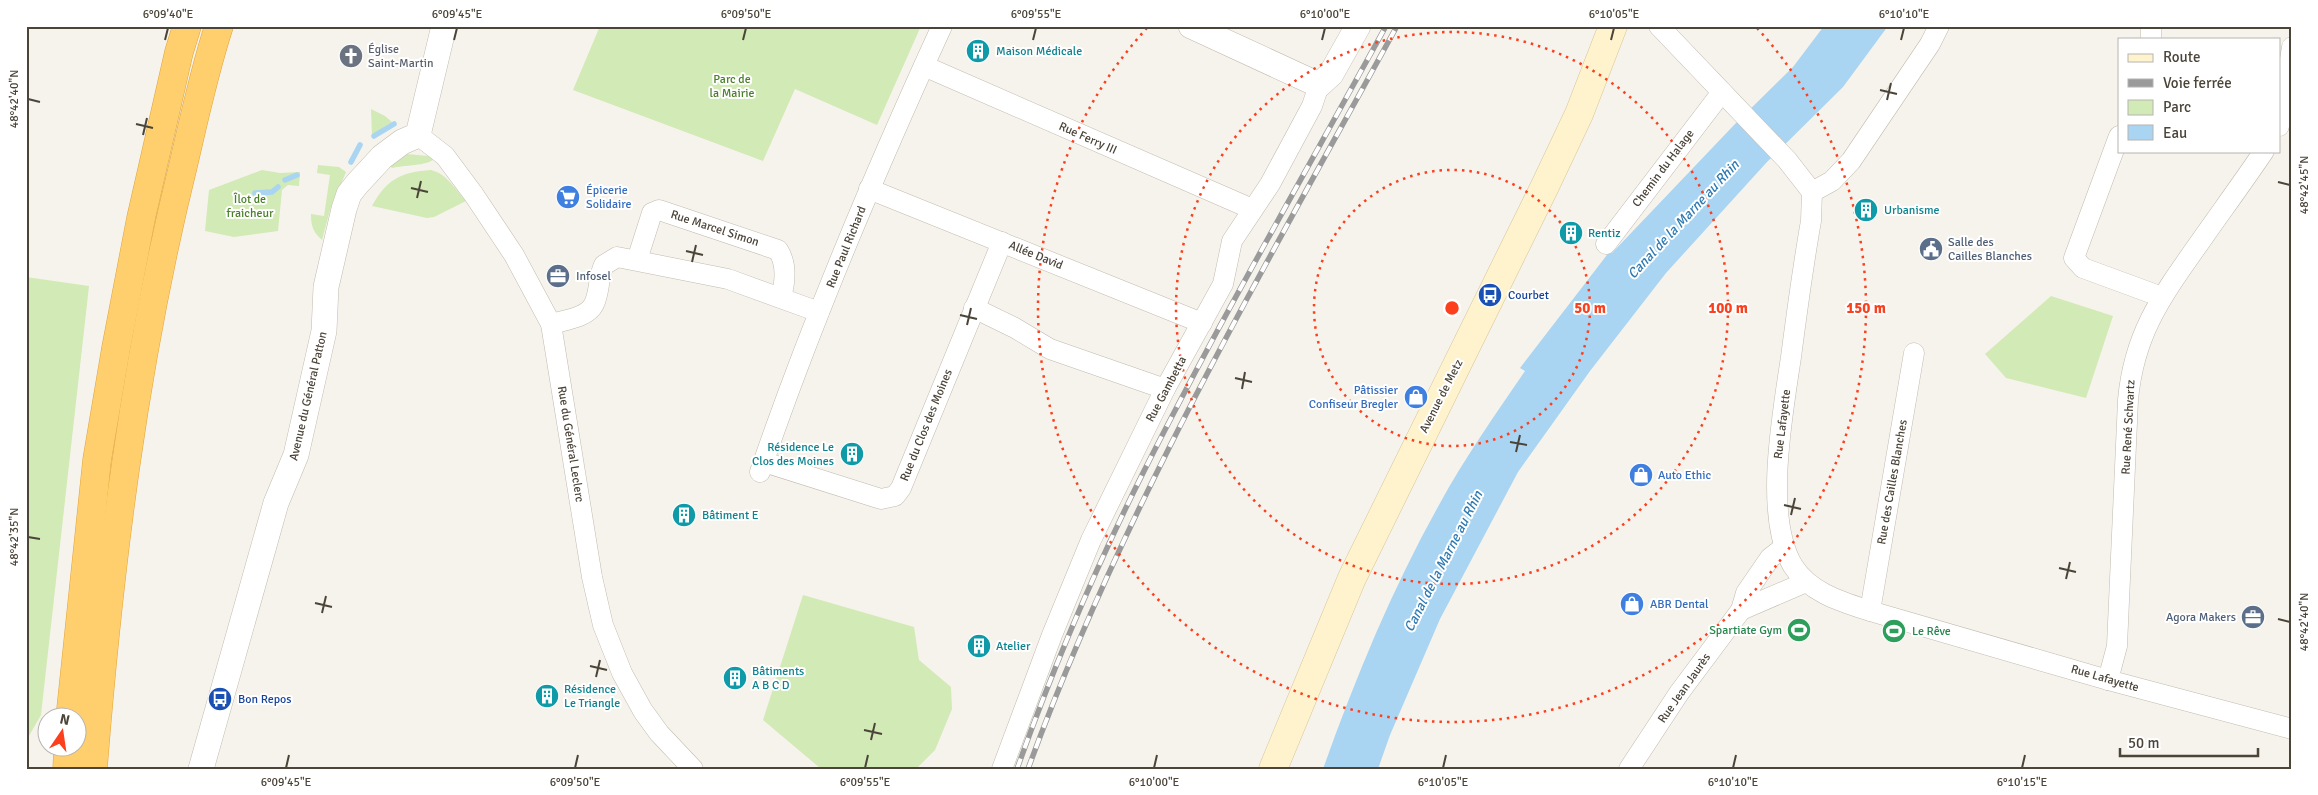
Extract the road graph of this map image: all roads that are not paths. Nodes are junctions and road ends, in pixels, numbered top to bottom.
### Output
1 (187, 26) edge
2 (219, 26) edge
3 (444, 26) edge
4 (942, 26) edge
5 (1191, 26) edge
6 (1358, 26) edge
7 (1613, 26) edge
8 (1659, 26) edge
9 (1939, 26) edge
10 (2292, 47) edge
11 (924, 66) junction
12 (1319, 85) junction
13 (1728, 99) junction
14 (2280, 120) edge
15 (418, 135) junction
16 (2118, 139) edge
17 (2263, 152) edge
18 (870, 189) junction
19 (1812, 192) junction
20 (1252, 210) junction
21 (1002, 242) junction
22 (1606, 244) dead end
23 (637, 260) junction
24 (2162, 297) junction
25 (781, 298) junction
26 (974, 308) junction
27 (820, 312) junction
28 (1202, 323) junction
29 (552, 324) junction
30 (1914, 353) dead end
31 (1165, 389) junction
32 (762, 467) joint
33 (1784, 547) junction
34 (1806, 582) junction
35 (1741, 610) junction
36 (1870, 611) junction
37 (2108, 680) junction
38 (71, 708) edge
39 (2291, 729) edge
40 (93, 769) edge
41 (200, 769) edge
42 (693, 769) edge
43 (1002, 769) edge
44 (1273, 769) edge
45 (1628, 769) edge

1 - 38 highway
2 - 40 highway
3 - 15 street
4 - 11 street, Rue Paul Richard
5 - 12 street
6 - 12 street, Rue Gambetta
7 - 44 main road, Avenue de Metz
8 - 13 street
9 - 19 street
10 - 14 street
11 - 18 street, Rue Paul Richard
11 - 20 street, Rue Ferry III
12 - 20 street, Rue Gambetta
13 - 19 street
13 - 22 street, Chemin du Halage
15 - 29 street, Rue du Général Leclerc
15 - 41 street, Avenue du Général Patton
16 - 24 street
17 - 24 street, Rue René Schvartz
18 - 21 street, Allée David
18 - 27 street, Rue Paul Richard
19 - 33 street, Rue Lafayette
20 - 28 street, Rue Gambetta
21 - 26 street, Rue du Clos des Moines
21 - 28 street, Allée David
23 - 25 street
23 - 25 street, Rue Marcel Simon
23 - 29 street
24 - 37 street, Rue René Schvartz
25 - 27 street
26 - 31 street
26 - 32 street, Rue du Clos des Moines
27 - 32 street, Rue Paul Richard
28 - 31 street, Rue Gambetta
29 - 42 street, Rue du Général Leclerc
30 - 36 street, Rue des Cailles Blanches
31 - 43 street, Rue Gambetta
33 - 34 street, Rue Lafayette
33 - 35 street, Rue Jean Jaurès
34 - 35 street
34 - 36 street, Rue Lafayette
35 - 45 street, Rue Jean Jaurès
36 - 37 street, Rue Lafayette
37 - 39 street, Rue Lafayette

